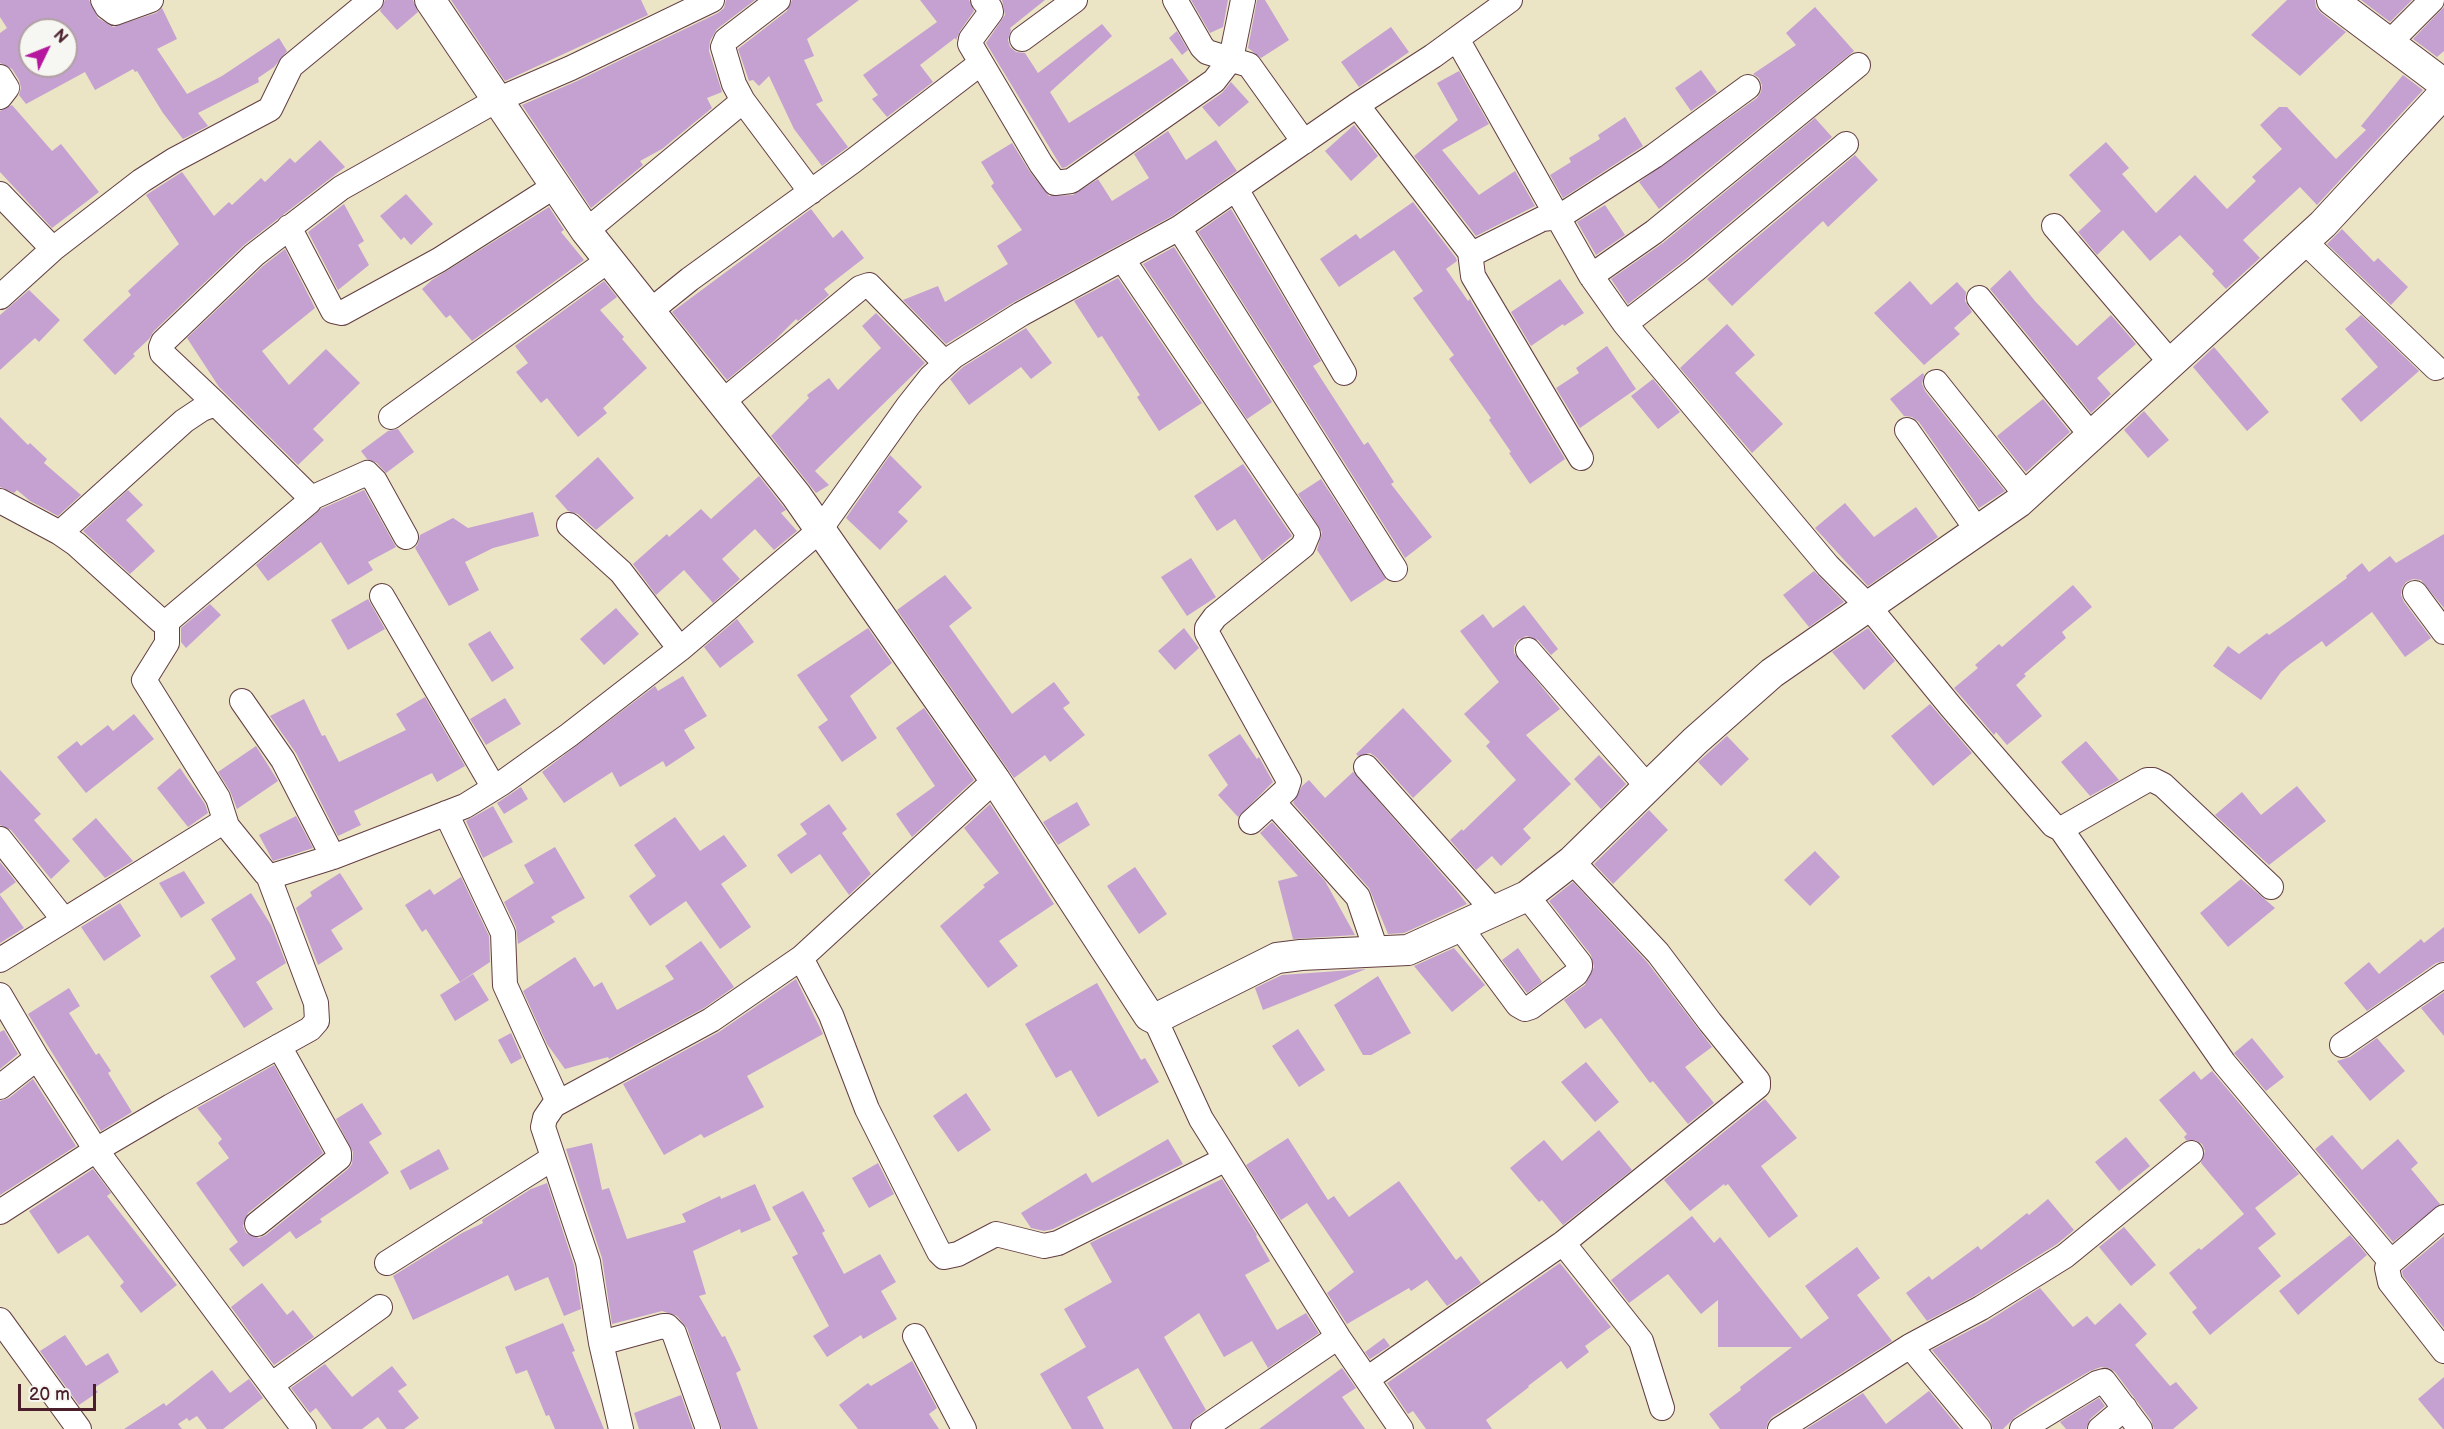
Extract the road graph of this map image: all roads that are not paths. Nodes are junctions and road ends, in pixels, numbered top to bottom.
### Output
1 (102, 0) edge
2 (151, 0) edge
3 (371, 0) edge
4 (430, 0) edge
5 (712, 0) edge
6 (778, 0) edge
7 (983, 0) edge
8 (1076, 0) edge
9 (1174, 0) edge
10 (1243, 0) edge
11 (1509, 0) edge
12 (2332, 0) edge
13 (2432, 0) edge
14 (1022, 39) dead end
15 (1457, 39) junction
16 (2389, 43) junction
17 (1231, 58) junction
18 (981, 63) junction
19 (1858, 65) dead end
20 (0, 77) edge
21 (2444, 84) edge
22 (1748, 87) dead end
23 (2444, 93) edge
24 (0, 97) edge
25 (497, 100) junction
26 (743, 101) junction
27 (1357, 105) junction
28 (1304, 142) junction
29 (1846, 144) dead end
30 (555, 186) junction
31 (1236, 189) junction
32 (810, 192) junction
33 (0, 194) edge
34 (1559, 217) junction
35 (2054, 226) dead end
36 (289, 227) junction
37 (1179, 228) junction
38 (586, 231) junction
39 (2304, 241) junction
40 (53, 249) junction
41 (1470, 252) junction
42 (609, 260) junction
43 (1123, 260) junction
44 (1592, 276) junction
45 (0, 297) edge
46 (1979, 298) dead end
47 (649, 312) junction
48 (1625, 324) junction
49 (945, 363) junction
50 (2171, 363) junction
51 (2436, 368) dead end
52 (1344, 373) dead end
53 (1936, 382) dead end
54 (721, 403) junction
55 (216, 404) junction
56 (391, 417) dead end
57 (1907, 430) dead end
58 (2091, 435) junction
59 (1581, 458) dead end
60 (2026, 495) junction
61 (309, 499) junction
62 (0, 501) edge
63 (569, 525) dead end
64 (1977, 530) junction
65 (819, 531) junction
66 (60, 533) junction
67 (405, 537) dead end
68 (1395, 569) dead end
69 (2415, 593) dead end
70 (382, 596) dead end
71 (1869, 607) junction
72 (167, 621) junction
73 (2444, 632) edge
74 (680, 649) junction
75 (1528, 651) dead end
76 (242, 701) dead end
77 (1366, 766) dead end
78 (995, 780) junction
79 (1647, 786) junction
80 (494, 788) junction
81 (1274, 802) junction
82 (446, 813) junction
83 (1251, 822) dead end
84 (227, 826) junction
85 (2061, 829) junction
86 (0, 839) edge
87 (333, 857) junction
88 (1572, 861) junction
89 (268, 876) junction
90 (2271, 887) dead end
91 (1527, 896) junction
92 (1494, 911) junction
93 (64, 920) junction
94 (1460, 927) junction
95 (1377, 953) junction
96 (801, 958) junction
97 (0, 960) edge
98 (2444, 975) edge
99 (0, 995) edge
100 (1155, 1019) junction
101 (2342, 1045) dead end
102 (279, 1046) junction
103 (37, 1058) junction
104 (0, 1087) edge
105 (558, 1102) junction
106 (96, 1150) junction
107 (2191, 1153) dead end
108 (553, 1158) junction
109 (1226, 1159) junction
110 (0, 1212) edge
111 (2444, 1217) edge
112 (257, 1224) dead end
113 (1563, 1243) junction
114 (2391, 1262) junction
115 (387, 1263) dead end
116 (380, 1308) dead end
117 (0, 1320) edge
118 (915, 1336) dead end
119 (1338, 1337) junction
120 (601, 1343) junction
121 (1910, 1346) junction
122 (2444, 1351) edge
123 (1367, 1379) junction
124 (271, 1385) junction
125 (1662, 1408) dead end
126 (2125, 1408) junction
127 (79, 1429) edge
128 (304, 1429) edge
129 (621, 1429) edge
130 (708, 1429) edge
131 (964, 1429) edge
132 (1203, 1429) edge
133 (1401, 1429) edge
134 (1780, 1429) edge
135 (1980, 1429) edge
136 (2022, 1429) edge
137 (2100, 1429) edge
138 (2140, 1429) edge

1 - 2 street
3 - 40 street
4 - 25 street
5 - 25 street
6 - 26 street
7 - 18 street
8 - 14 street
9 - 17 street
10 - 17 street
11 - 15 street
12 - 16 street
13 - 16 street
15 - 27 street
15 - 34 street
16 - 21 street
17 - 18 street
17 - 28 street
18 - 32 street
19 - 44 street
20 - 24 street
22 - 34 street
23 - 39 street
25 - 30 street
25 - 36 street
26 - 32 street
26 - 38 street
27 - 28 street
27 - 41 street
28 - 31 street
29 - 48 street
30 - 36 street
30 - 38 street
31 - 37 street
31 - 52 street
32 - 47 street
33 - 40 street
34 - 41 street
34 - 44 street
35 - 50 street
36 - 55 street
37 - 43 street
37 - 68 street
38 - 42 street
39 - 50 street
39 - 51 street
40 - 45 street
41 - 59 street
42 - 47 street
42 - 56 street
43 - 49 street
43 - 81 street
44 - 48 street
46 - 58 street
47 - 54 street
48 - 71 street
49 - 54 street
49 - 65 street
50 - 58 street
53 - 60 street
54 - 65 street
55 - 61 street
55 - 66 street
57 - 64 street
58 - 60 street
60 - 64 street
61 - 67 street
61 - 72 street
62 - 66 street
63 - 74 street
64 - 71 street
65 - 74 street
65 - 78 street
66 - 72 street
69 - 73 street
70 - 80 street
71 - 79 street
71 - 85 street
72 - 84 street
74 - 80 street
75 - 79 street
76 - 87 street
77 - 92 street
78 - 96 street
78 - 100 street
79 - 88 street
80 - 82 street
81 - 83 street
81 - 95 street
82 - 87 street
82 - 105 street
84 - 89 street
84 - 93 street
85 - 90 street
85 - 114 street
86 - 93 street
87 - 89 street
88 - 91 street
88 - 113 street
89 - 102 street
91 - 92 street
91 - 94 street
92 - 94 street
93 - 97 street
94 - 95 street
95 - 100 street
96 - 105 street
96 - 109 street
98 - 101 street
99 - 103 street
100 - 109 street
102 - 106 street
102 - 112 street
103 - 104 street
103 - 106 street
105 - 108 street
106 - 110 street
106 - 124 street
107 - 121 street
108 - 115 street
108 - 120 street
109 - 119 street
111 - 114 street
113 - 123 street
113 - 125 street
114 - 122 street
116 - 124 street
117 - 127 street
118 - 131 street
119 - 123 street
119 - 132 street
120 - 129 street
120 - 130 street
121 - 134 street
121 - 135 street
123 - 133 street
124 - 128 street
126 - 136 street
126 - 137 street
126 - 138 street

